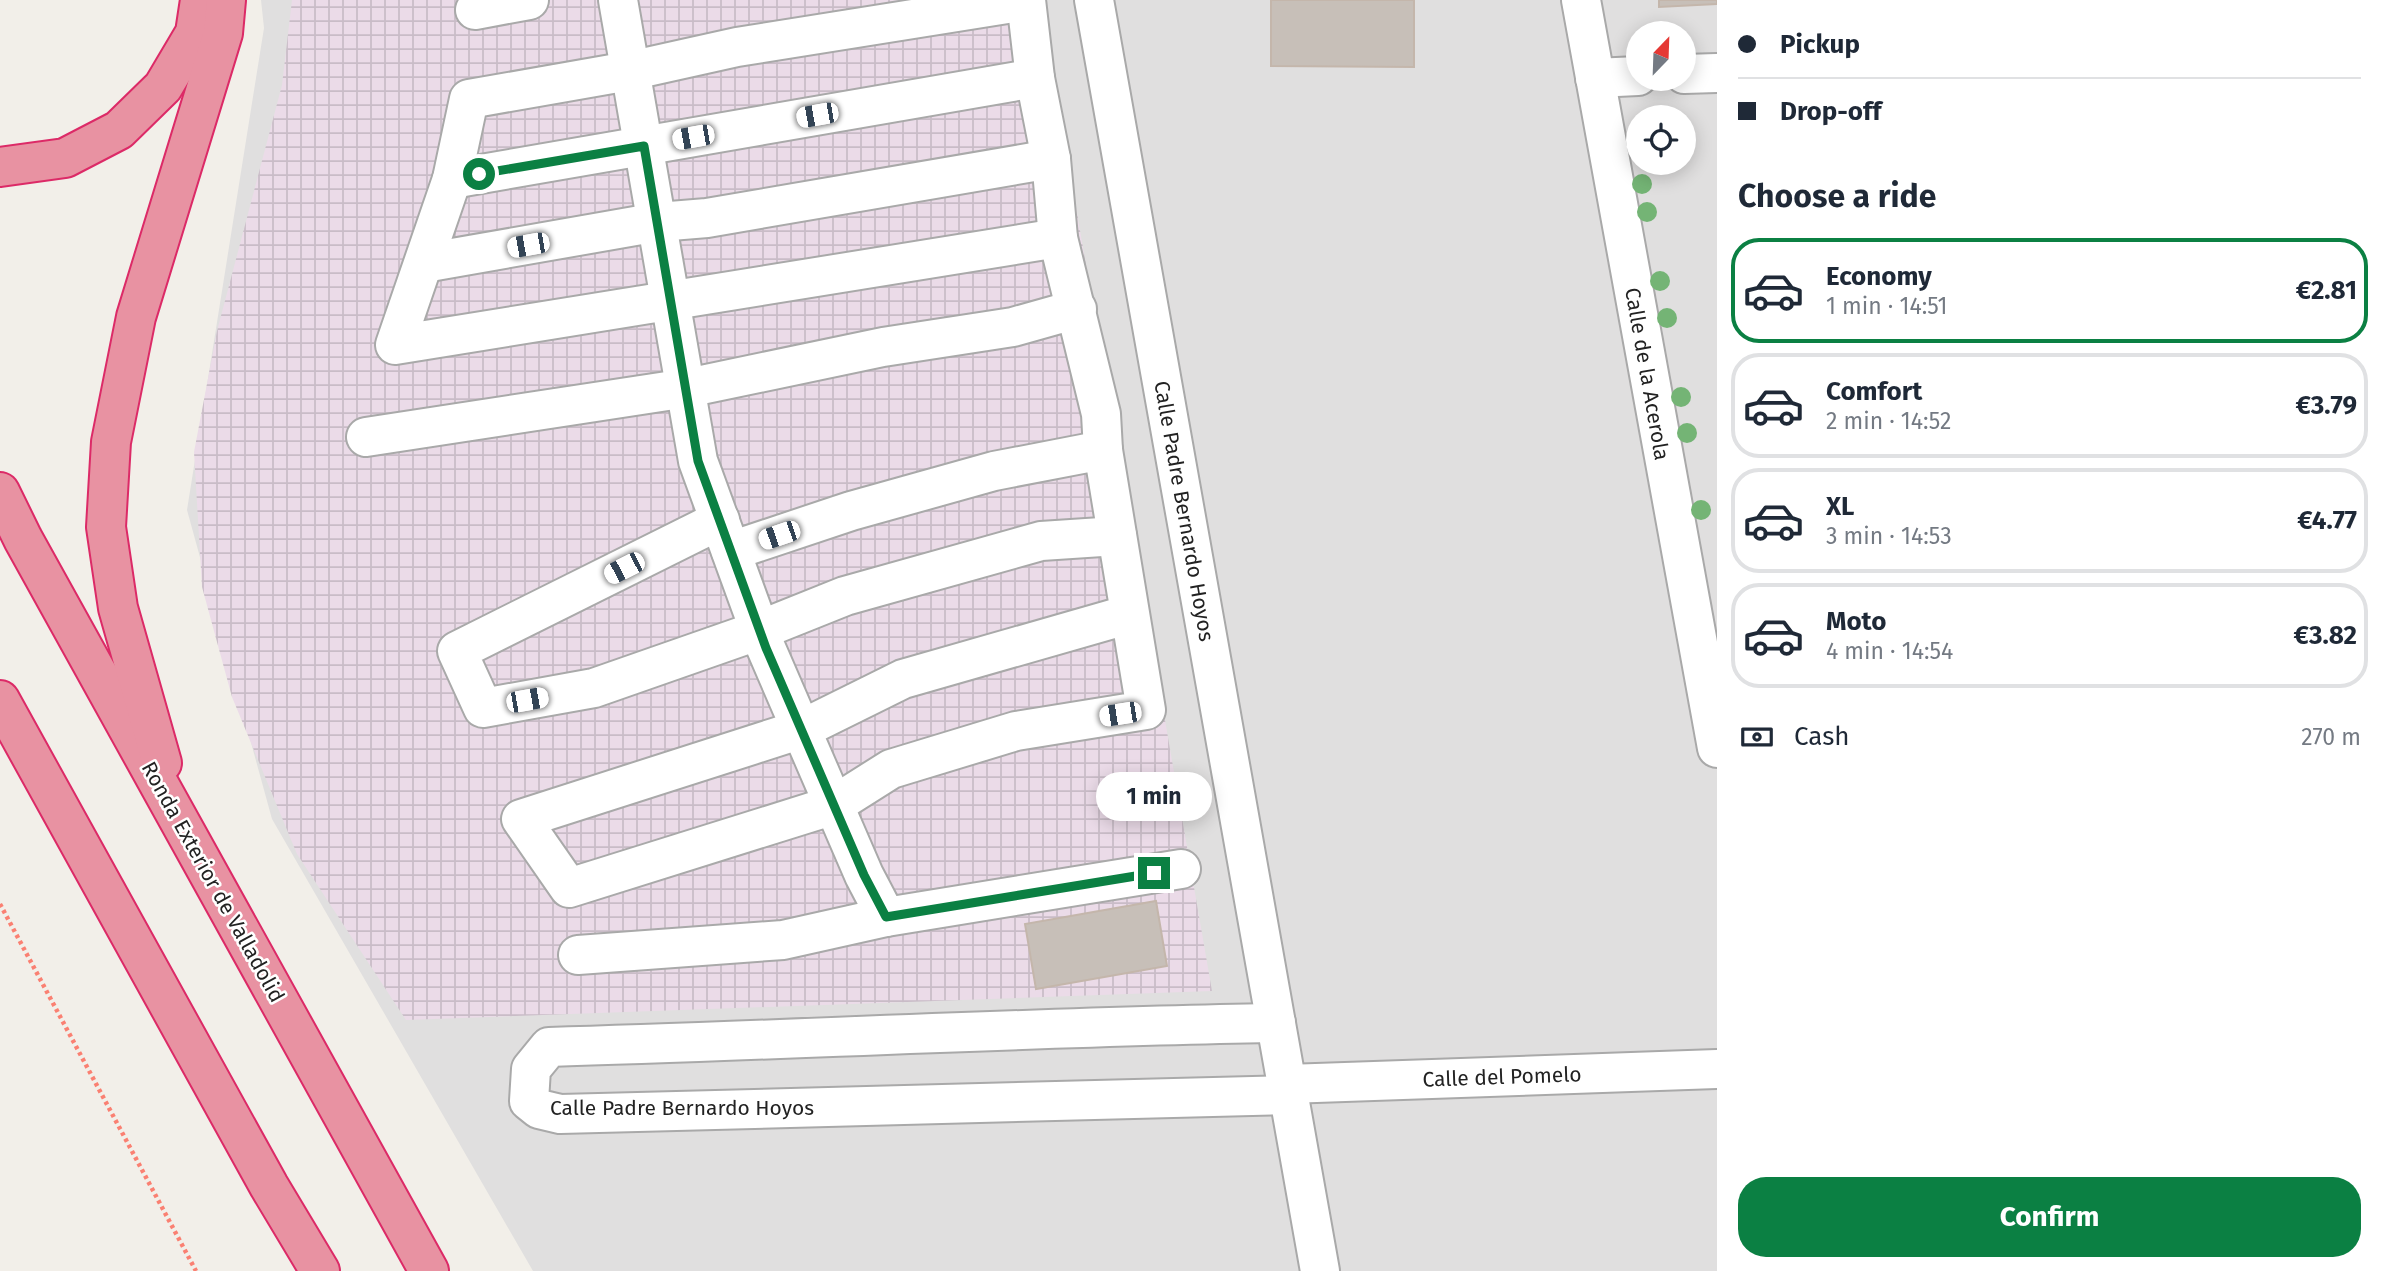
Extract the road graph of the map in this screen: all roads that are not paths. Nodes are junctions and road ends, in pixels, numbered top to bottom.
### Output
1 (200, 0) edge
2 (226, 0) edge
3 (529, 0) edge
4 (618, 0) edge
5 (1094, 0) edge
6 (1581, 0) edge
7 (1026, 1) edge
8 (475, 10) dead end
9 (629, 71) junction
10 (1717, 73) edge
11 (1696, 74) edge
12 (1626, 77) edge
13 (1035, 78) junction
14 (1595, 78) junction
15 (644, 146) junction
16 (1051, 159) junction
17 (0, 167) edge
18 (452, 179) junction
19 (658, 222) junction
20 (1058, 238) junction
21 (424, 263) junction
22 (669, 301) junction
23 (1077, 309) junction
24 (687, 388) junction
25 (366, 437) dead end
26 (1103, 450) junction
27 (0, 492) edge
28 (725, 536) junction
29 (1117, 536) junction
30 (1700, 574) edge
31 (1130, 614) junction
32 (760, 630) junction
33 (2, 706) edge
34 (802, 729) junction
35 (1717, 748) edge
36 (169, 802) junction
37 (834, 805) junction
38 (1181, 869) dead end
39 (886, 917) junction
40 (578, 955) dead end
41 (1276, 1023) junction
42 (1717, 1069) edge
43 (1287, 1090) junction
44 (320, 1271) edge
45 (429, 1271) edge
46 (1320, 1271) edge

1 - 17 highway
2 - 36 highway
3 - 8 street
4 - 9 street
5 - 41 street, Calle Padre Bernardo Hoyos
6 - 14 street, Calle de la Acerola
7 - 9 street
7 - 13 street
9 - 15 street
9 - 18 street
10 - 11 street
12 - 14 street
13 - 15 street
13 - 16 street
14 - 30 street, Calle de la Acerola
15 - 18 street
15 - 19 street
16 - 19 street
16 - 20 street
18 - 21 street
19 - 21 street
19 - 22 street
20 - 22 street
20 - 23 street
21 - 22 street
22 - 24 street
23 - 24 street
23 - 26 street
24 - 25 street
24 - 28 street
26 - 28 street
26 - 29 street
27 - 36 highway, Ronda Exterior de Valladolid
28 - 32 street
28 - 32 street
29 - 31 street
29 - 32 street
30 - 35 street, Calle de la Acerola
31 - 34 street
31 - 37 street
32 - 34 street
33 - 44 highway
34 - 37 street
34 - 37 street
36 - 45 highway, Ronda Exterior de Valladolid
37 - 39 street
38 - 39 street
39 - 40 street
41 - 43 street, Calle Padre Bernardo Hoyos
41 - 43 street, Calle Padre Bernardo Hoyos
42 - 43 street, Calle del Pomelo
43 - 46 street, Calle Padre Bernardo Hoyos

